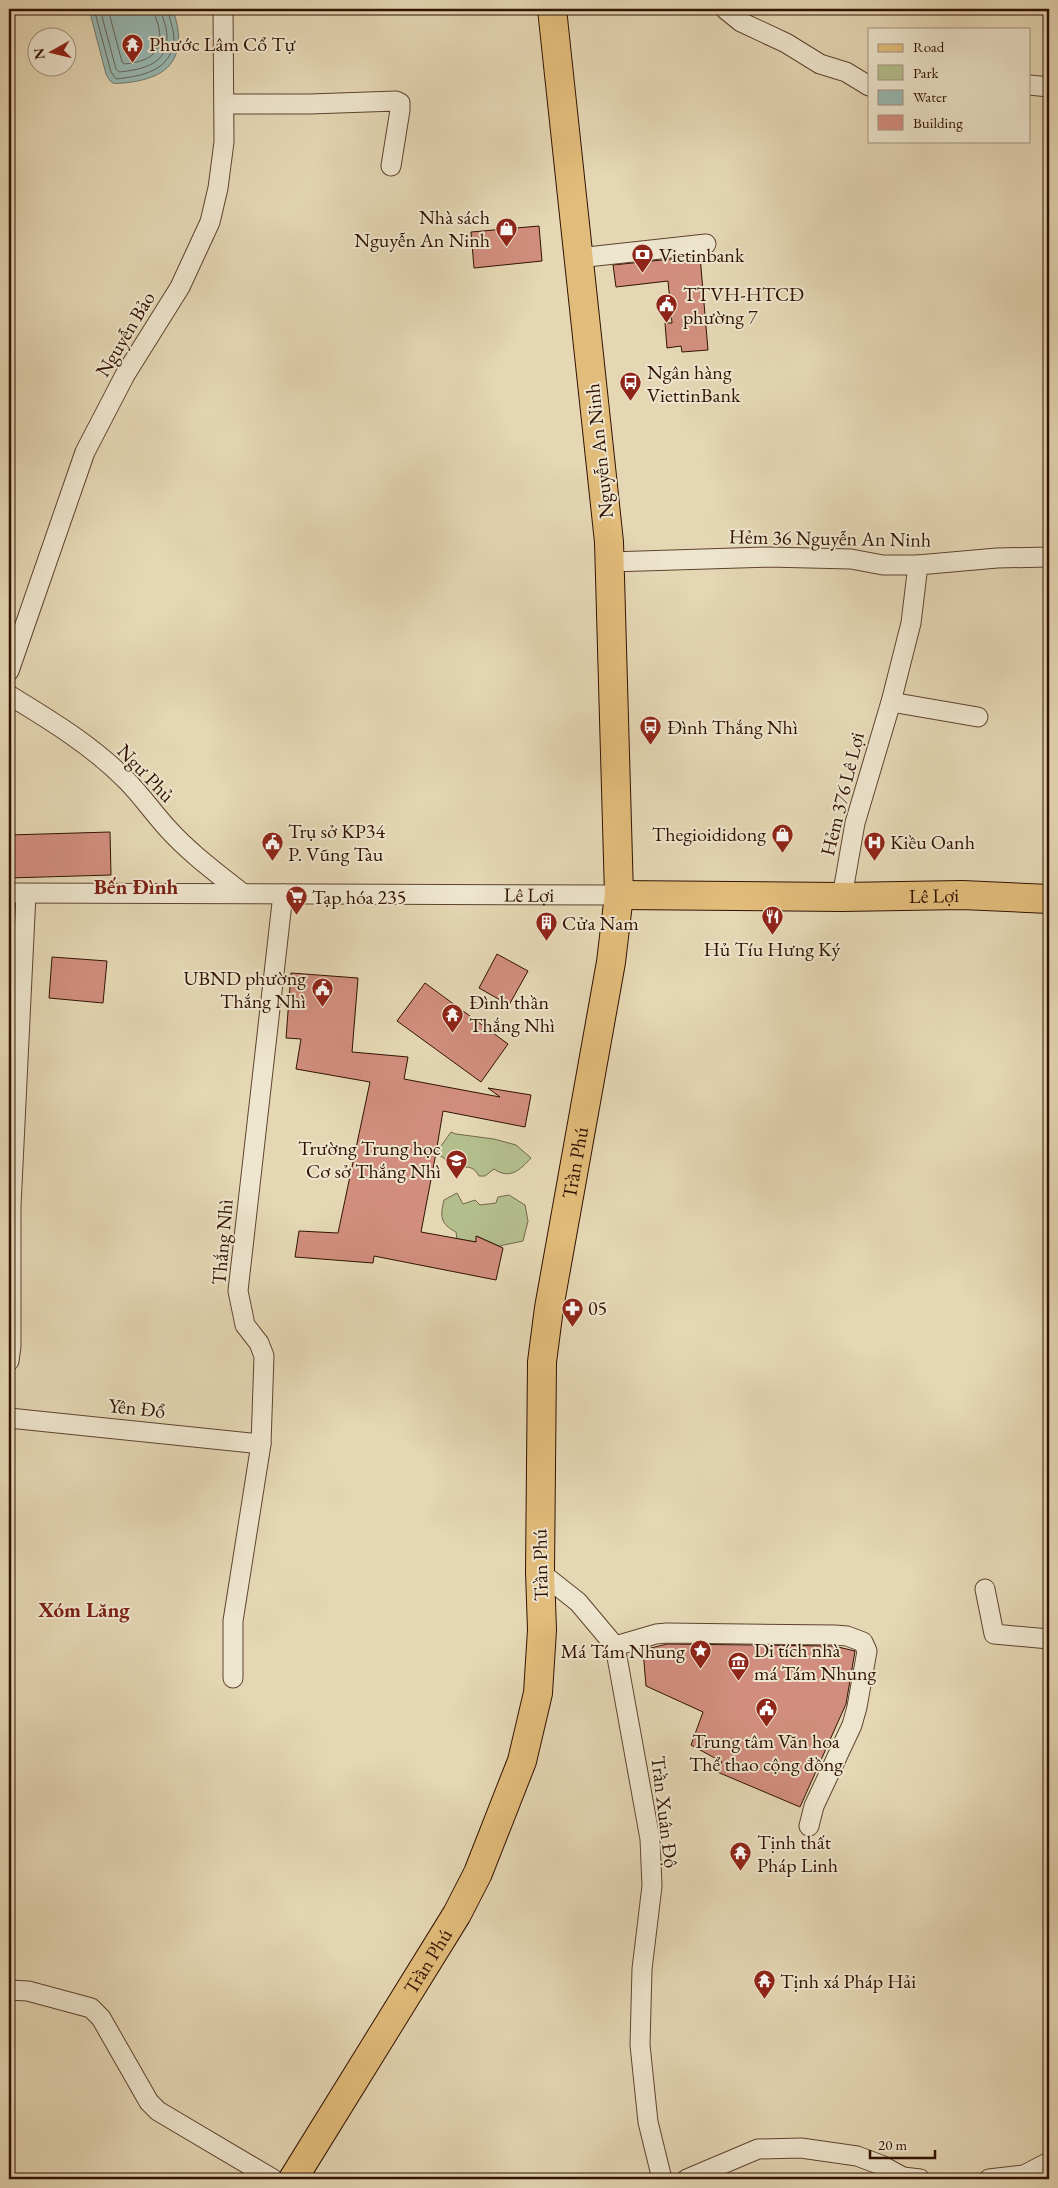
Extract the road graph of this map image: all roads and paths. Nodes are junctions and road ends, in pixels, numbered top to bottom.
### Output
1 (223, 9) edge
2 (552, 9) edge
3 (725, 9) edge
4 (868, 85) edge
5 (1030, 85) edge
6 (1049, 87) edge
7 (224, 104) junction
8 (392, 166) dead end
9 (706, 244) dead end
10 (578, 258) junction
11 (1049, 556) edge
12 (610, 562) junction
13 (918, 565) junction
14 (9, 671) edge
15 (9, 695) edge
16 (891, 702) junction
17 (978, 717) dead end
18 (242, 893) junction
19 (17, 894) edge
20 (283, 894) junction
21 (619, 895) junction
22 (842, 897) junction
23 (1049, 899) edge
24 (9, 1362) edge
25 (9, 1418) edge
26 (261, 1444) junction
27 (540, 1572) junction
28 (985, 1589) dead end
29 (1049, 1639) edge
30 (615, 1646) junction
31 (233, 1678) dead end
32 (809, 1826) dead end
33 (9, 1990) edge
34 (1049, 2162) edge
35 (273, 2179) edge
36 (293, 2179) edge
37 (662, 2179) edge
38 (687, 2179) edge
39 (920, 2179) edge
40 (989, 2179) edge

1 - 7 street, Nguyễn Bảo
2 - 10 main road, Nguyễn An Ninh
3 - 4 street
5 - 6 street
7 - 8 street
7 - 14 street, Nguyễn Bảo
9 - 10 street
10 - 12 main road, Nguyễn An Ninh
11 - 13 street, Hẻm 36 Nguyễn An Ninh
12 - 13 street, Hẻm 36 Nguyễn An Ninh
12 - 21 main road, Nguyễn An Ninh
13 - 16 street, Hẻm 376 Lê Lợi
15 - 18 street, Ngư Phủ
16 - 17 street
16 - 22 street, Hẻm 376 Lê Lợi
18 - 19 street, Lê Lợi
18 - 20 street, Lê Lợi
19 - 24 street
20 - 21 street, Lê Lợi
20 - 26 street, Thắng Nhì
21 - 22 main road, Lê Lợi
21 - 27 main road, Trần Phú
22 - 23 main road, Lê Lợi
25 - 26 street, Yên Đổ
26 - 31 street, Thắng Nhì
27 - 30 street, Trần Xuân Độ
27 - 36 main road, Trần Phú
28 - 29 street
30 - 32 street
30 - 37 street, Trần Xuân Độ
33 - 35 street
34 - 40 street
38 - 39 street

